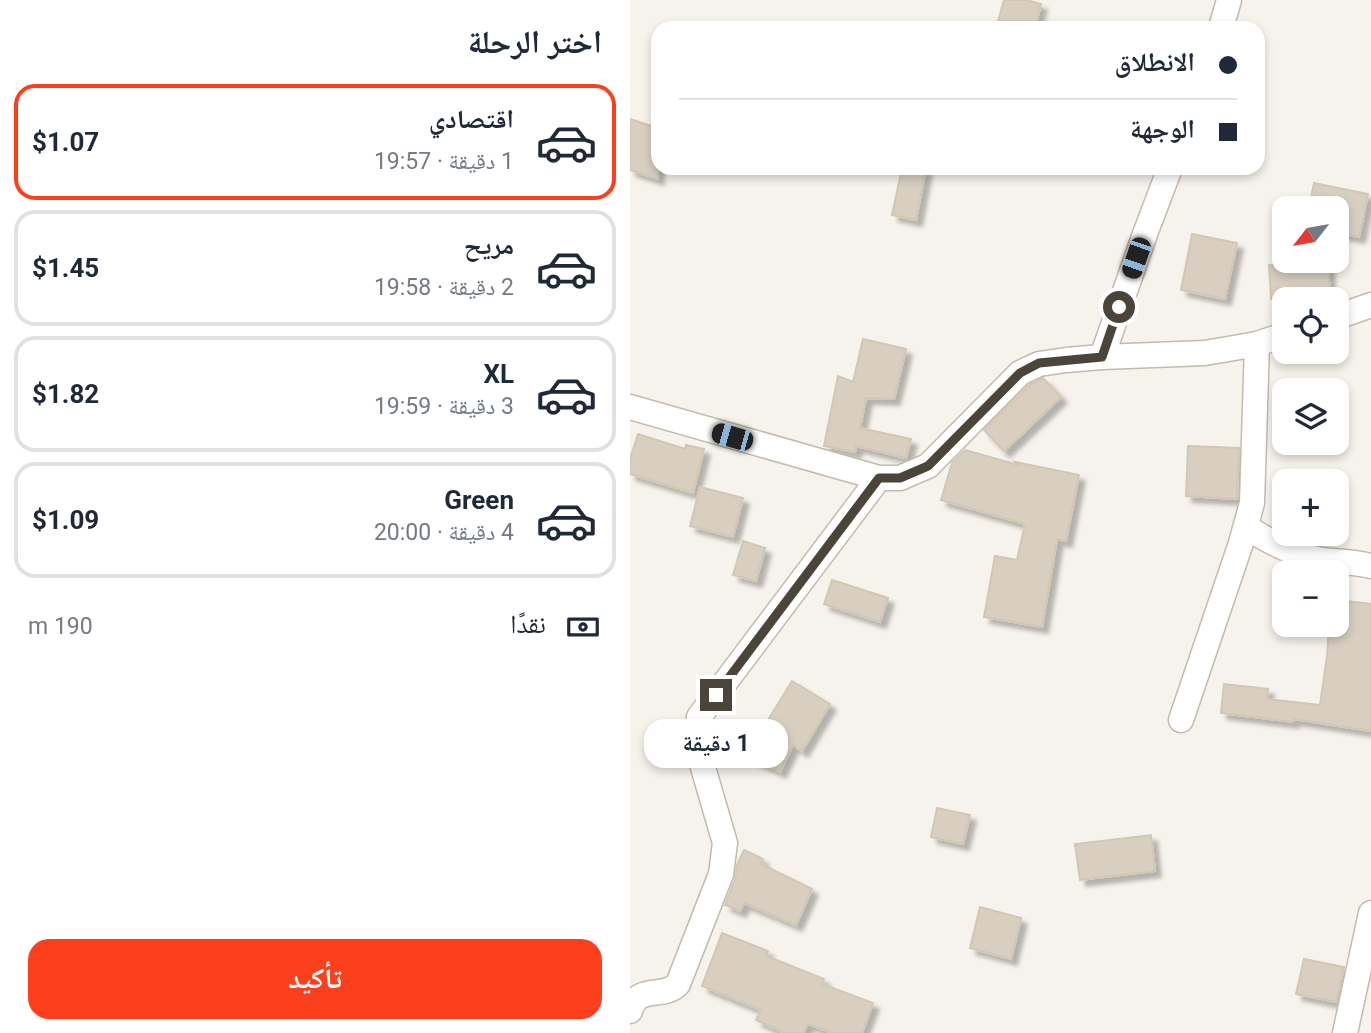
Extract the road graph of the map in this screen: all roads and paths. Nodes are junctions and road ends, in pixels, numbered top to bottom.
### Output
1 (1229, 0) edge
2 (1223, 21) edge
3 (1167, 175) edge
4 (1371, 305) edge
5 (1349, 313) edge
6 (1272, 339) edge
7 (1258, 344) junction
8 (1102, 357) junction
9 (630, 407) edge
10 (879, 478) junction
11 (1246, 527) junction
12 (1371, 566) edge
13 (1181, 720) dead end
14 (1371, 913) edge
15 (630, 1011) edge
16 (1345, 1033) edge

1 - 2 street
3 - 8 street
4 - 5 street
6 - 7 street
7 - 8 street
7 - 11 street
8 - 10 street
9 - 10 street
10 - 15 street
11 - 12 street
11 - 13 street
14 - 16 street

